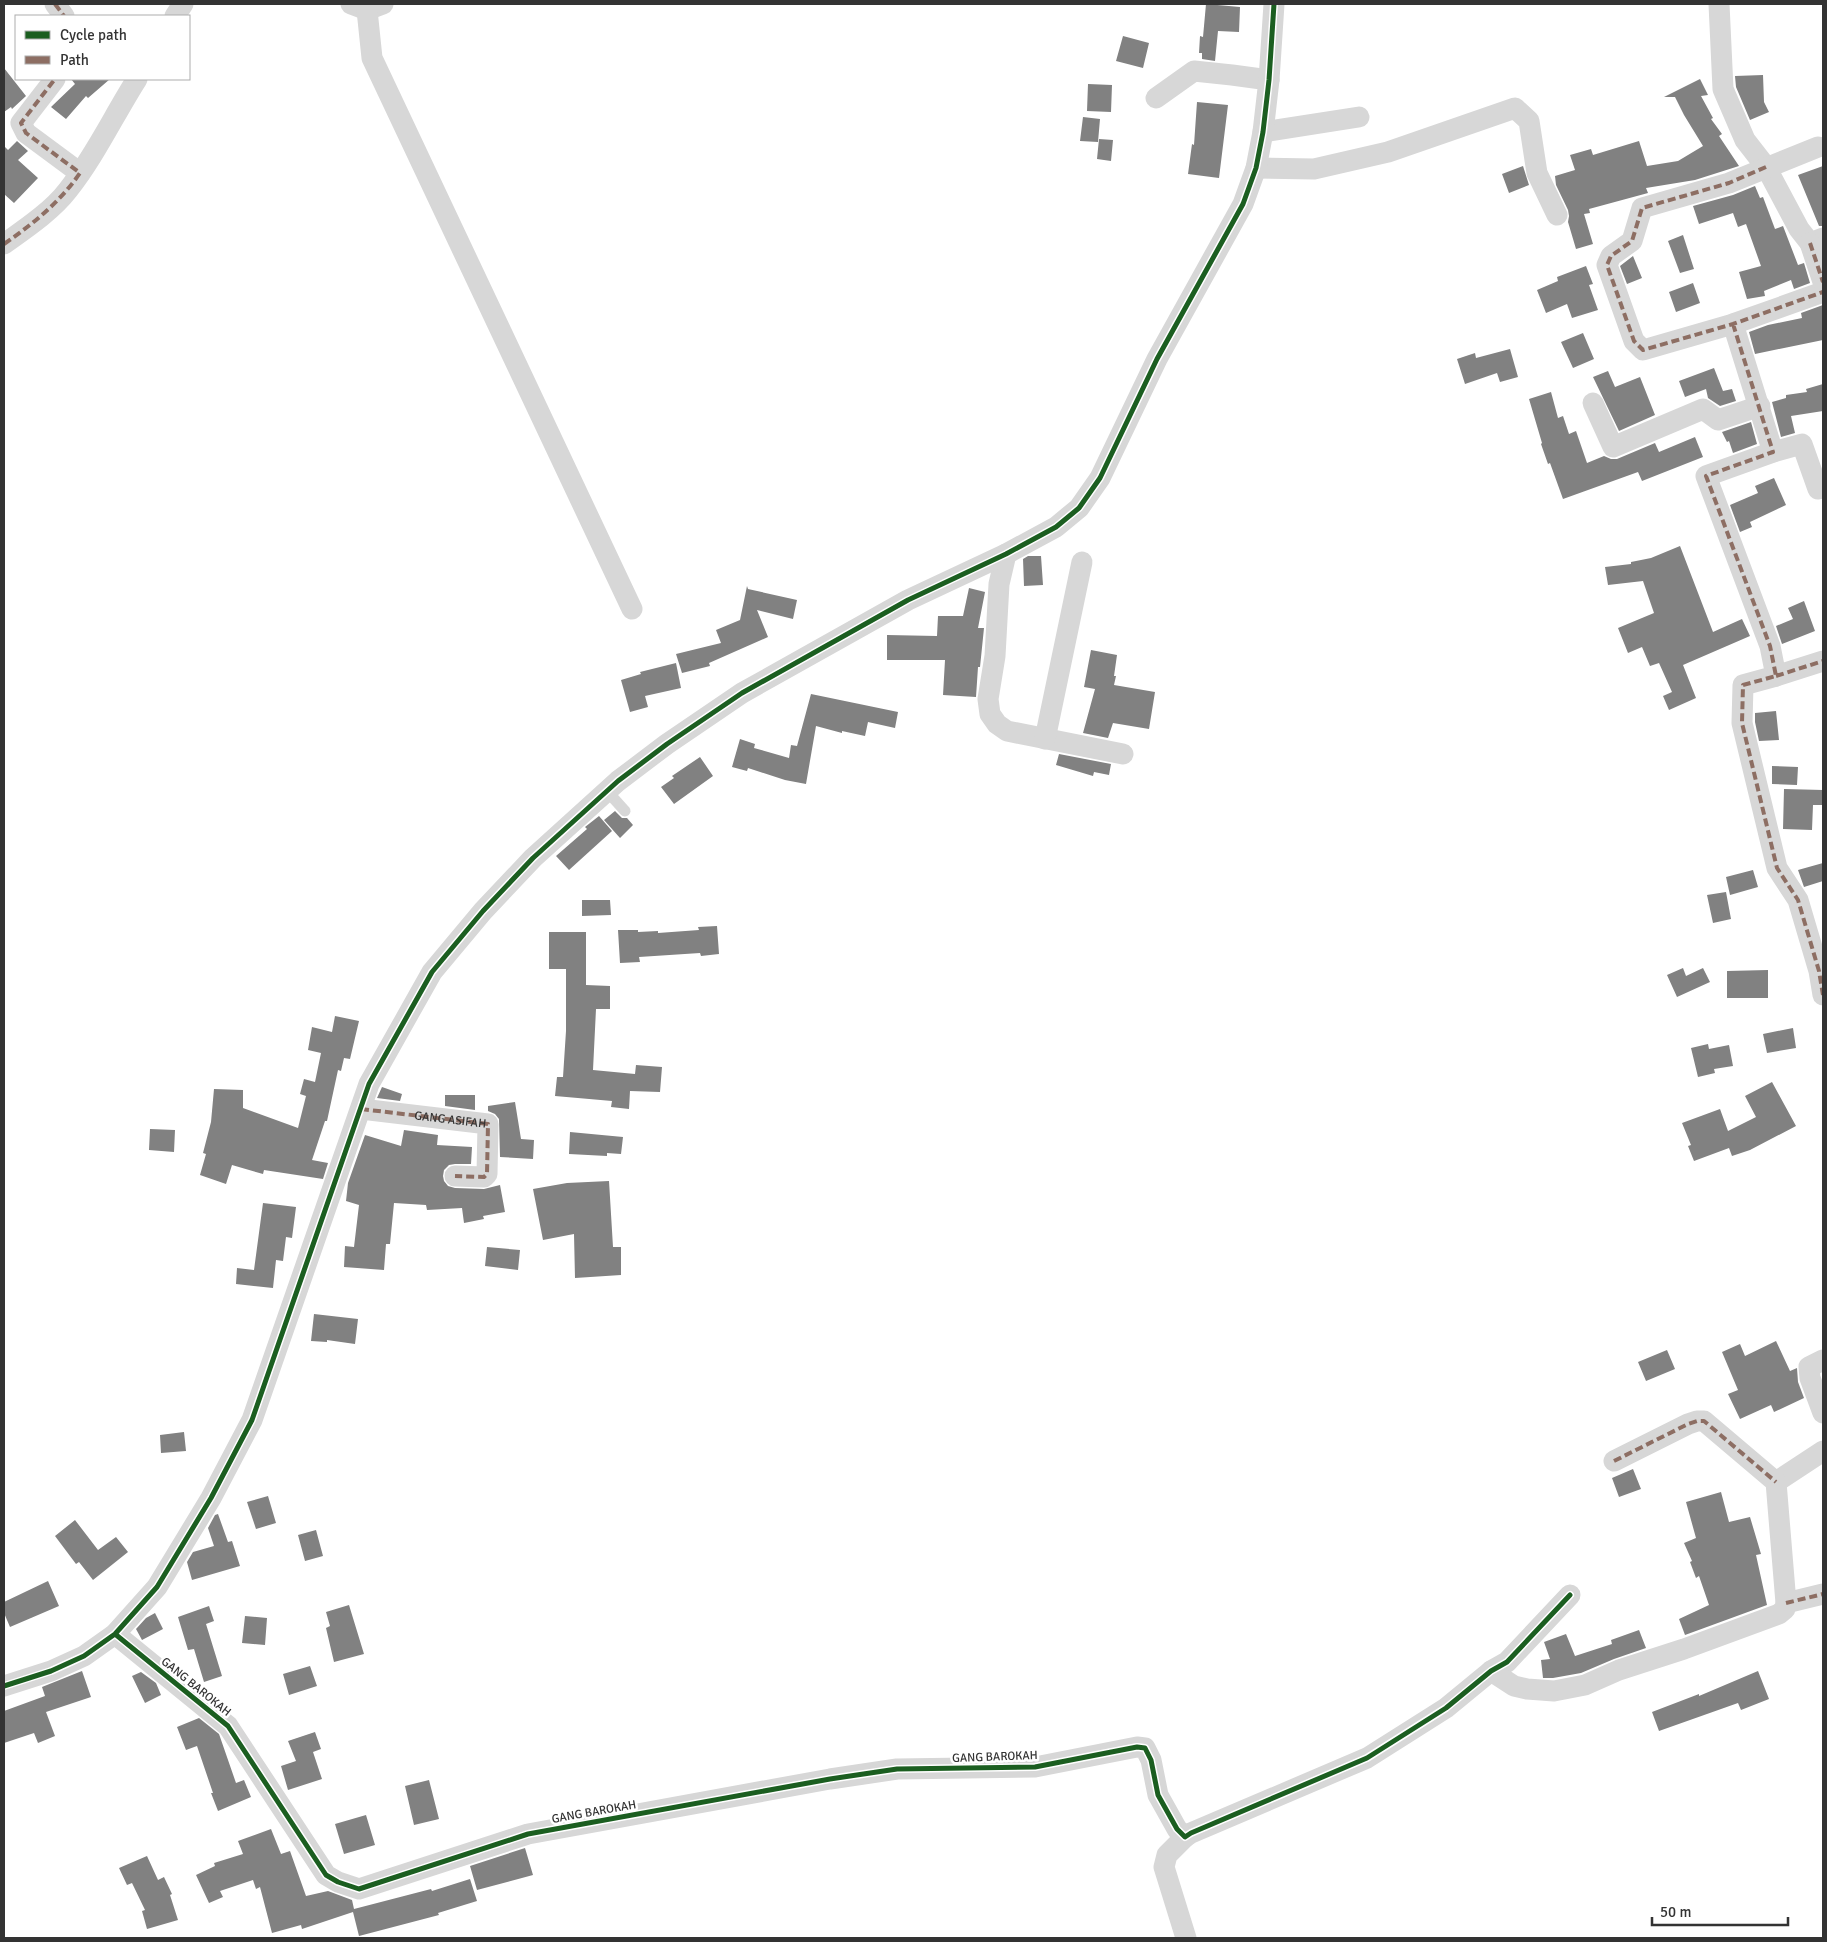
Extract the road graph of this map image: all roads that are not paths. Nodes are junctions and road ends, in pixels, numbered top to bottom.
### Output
1 (56, 4) edge
2 (183, 4) edge
3 (1274, 4) edge
4 (1719, 4) edge
5 (367, 6) edge
6 (63, 15) edge
7 (177, 15) edge
8 (54, 80) edge
9 (136, 80) edge
10 (1269, 80) junction
11 (1156, 98) dead end
12 (1359, 117) dead end
13 (1263, 132) junction
14 (1818, 147) dead end
15 (1766, 167) junction
16 (1256, 168) junction
17 (80, 173) junction
18 (1557, 216) dead end
19 (1817, 240) edge
20 (4, 244) edge
21 (1823, 282) edge
22 (1823, 292) edge
23 (1733, 324) junction
24 (1592, 403) dead end
25 (1760, 406) junction
26 (1773, 452) junction
27 (1823, 488) edge
28 (1006, 554) junction
29 (1082, 562) dead end
30 (632, 609) dead end
31 (1823, 661) edge
32 (1776, 676) junction
33 (1045, 739) junction
34 (1123, 754) dead end
35 (607, 791) junction
36 (625, 811) dead end
37 (1821, 971) edge
38 (1823, 995) edge
39 (361, 1109) junction
40 (455, 1176) dead end
41 (1823, 1360) edge
42 (1823, 1413) edge
43 (1823, 1451) edge
44 (1614, 1461) dead end
45 (1776, 1482) junction
46 (1823, 1594) edge
47 (1570, 1595) dead end
48 (1786, 1603) junction
49 (115, 1634) junction
50 (1491, 1672) junction
51 (4, 1686) edge
52 (1185, 1838) junction
53 (1186, 1938) edge

1 - 6 street
2 - 7 street
3 - 10 street
4 - 15 street
5 - 30 street
8 - 17 street
9 - 17 street
10 - 11 street
10 - 13 street
12 - 13 street
13 - 16 street
14 - 15 street
15 - 19 street
15 - 23 street
16 - 18 street
16 - 28 street
17 - 20 street
19 - 21 street
22 - 23 street
23 - 25 street
24 - 25 street
25 - 26 street
26 - 27 street
26 - 32 street
28 - 33 street
28 - 35 street
29 - 33 street
31 - 32 street
32 - 37 street
33 - 34 street
35 - 36 lane
35 - 39 street
37 - 38 street
39 - 40 street, GANG ASIFAH
39 - 49 street
41 - 42 street
43 - 45 street
44 - 45 street
45 - 48 street
46 - 48 street
47 - 50 street
48 - 50 street
49 - 51 street
49 - 52 street, GANG BAROKAH
50 - 52 street
52 - 53 street

